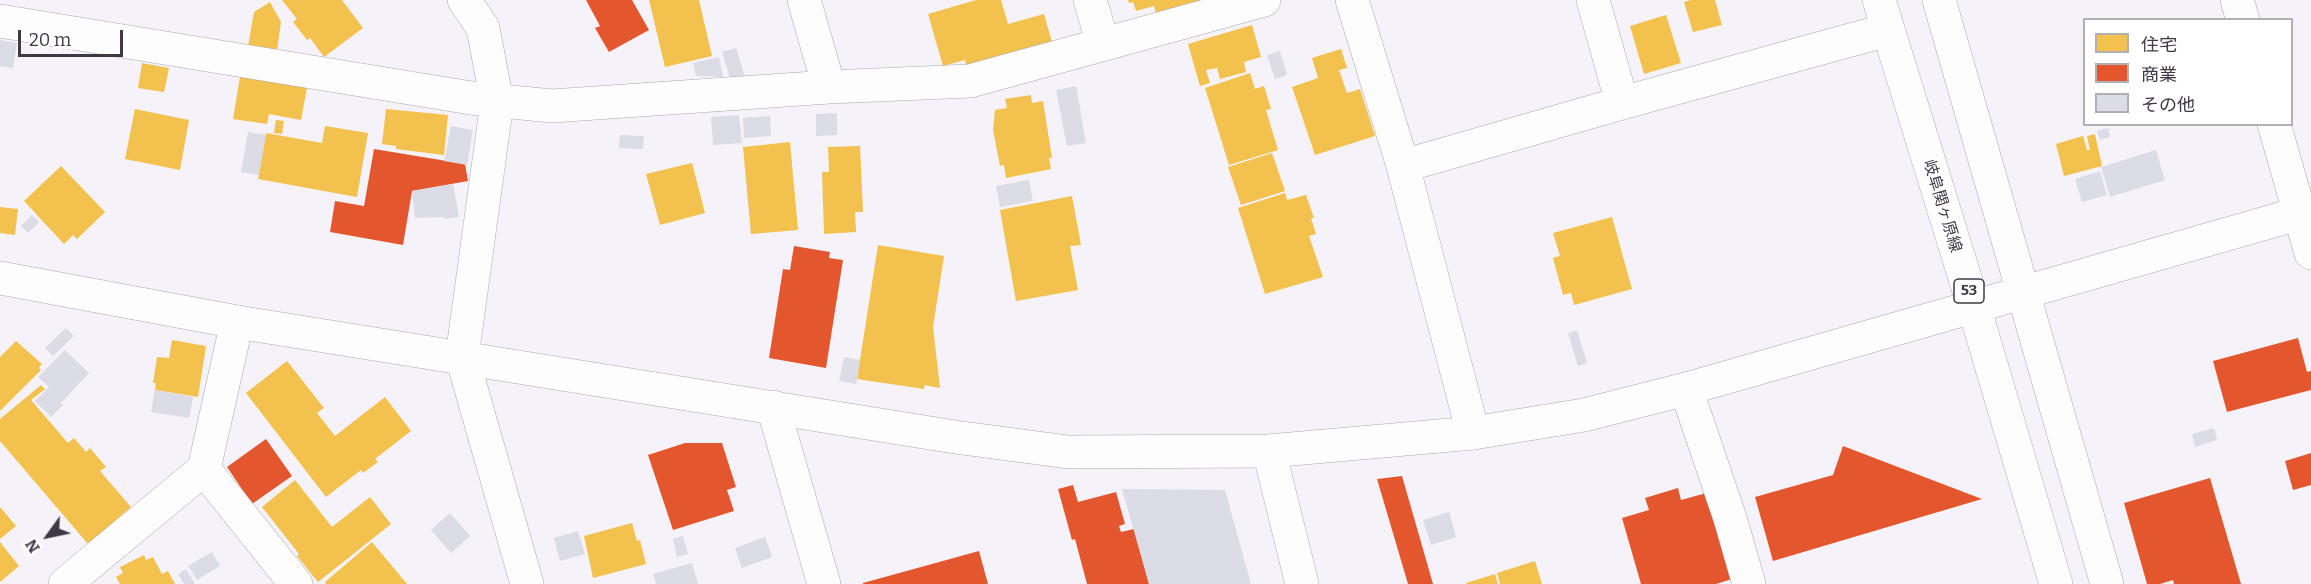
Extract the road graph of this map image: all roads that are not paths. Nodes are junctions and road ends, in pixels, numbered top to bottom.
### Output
1 (465, 0) edge
2 (804, 0) edge
3 (1090, 0) edge
4 (1264, 0) edge
5 (1352, 0) edge
6 (1593, 0) edge
7 (1939, 0) edge
8 (2237, 0) edge
9 (1883, 15) edge
10 (2242, 18) edge
11 (0, 21) edge
12 (1103, 44) junction
13 (829, 87) junction
14 (497, 102) junction
15 (1622, 103) junction
16 (2275, 126) edge
17 (1404, 166) junction
18 (2305, 211) edge
19 (2311, 253) edge
20 (0, 278) edge
21 (2022, 292) junction
22 (1974, 307) junction
23 (237, 322) junction
24 (462, 357) junction
25 (1686, 389) junction
26 (773, 407) junction
27 (1473, 433) junction
28 (1269, 451) junction
29 (204, 469) junction
30 (65, 584) edge
31 (296, 584) edge
32 (527, 584) edge
33 (824, 584) edge
34 (1302, 584) edge
35 (1749, 584) edge
36 (2055, 584) edge
37 (2107, 584) edge

1 - 14 street
2 - 13 street
3 - 12 street
4 - 12 street
5 - 17 street
6 - 15 street
7 - 21 street
8 - 10 street
9 - 15 street
9 - 22 street, 岐阜関ヶ原線 / 53
11 - 14 street
12 - 13 street
13 - 14 street
14 - 24 street
15 - 17 street
16 - 18 street
17 - 27 street
18 - 19 street
18 - 21 street
20 - 23 street
21 - 22 street
21 - 37 street
22 - 25 street
22 - 36 street, 岐阜関ヶ原線 / 53
23 - 24 street
23 - 29 street
24 - 26 street
24 - 32 street
25 - 27 street
25 - 35 street
26 - 28 street
26 - 33 street
27 - 28 street
28 - 34 street
29 - 30 street
29 - 31 street

